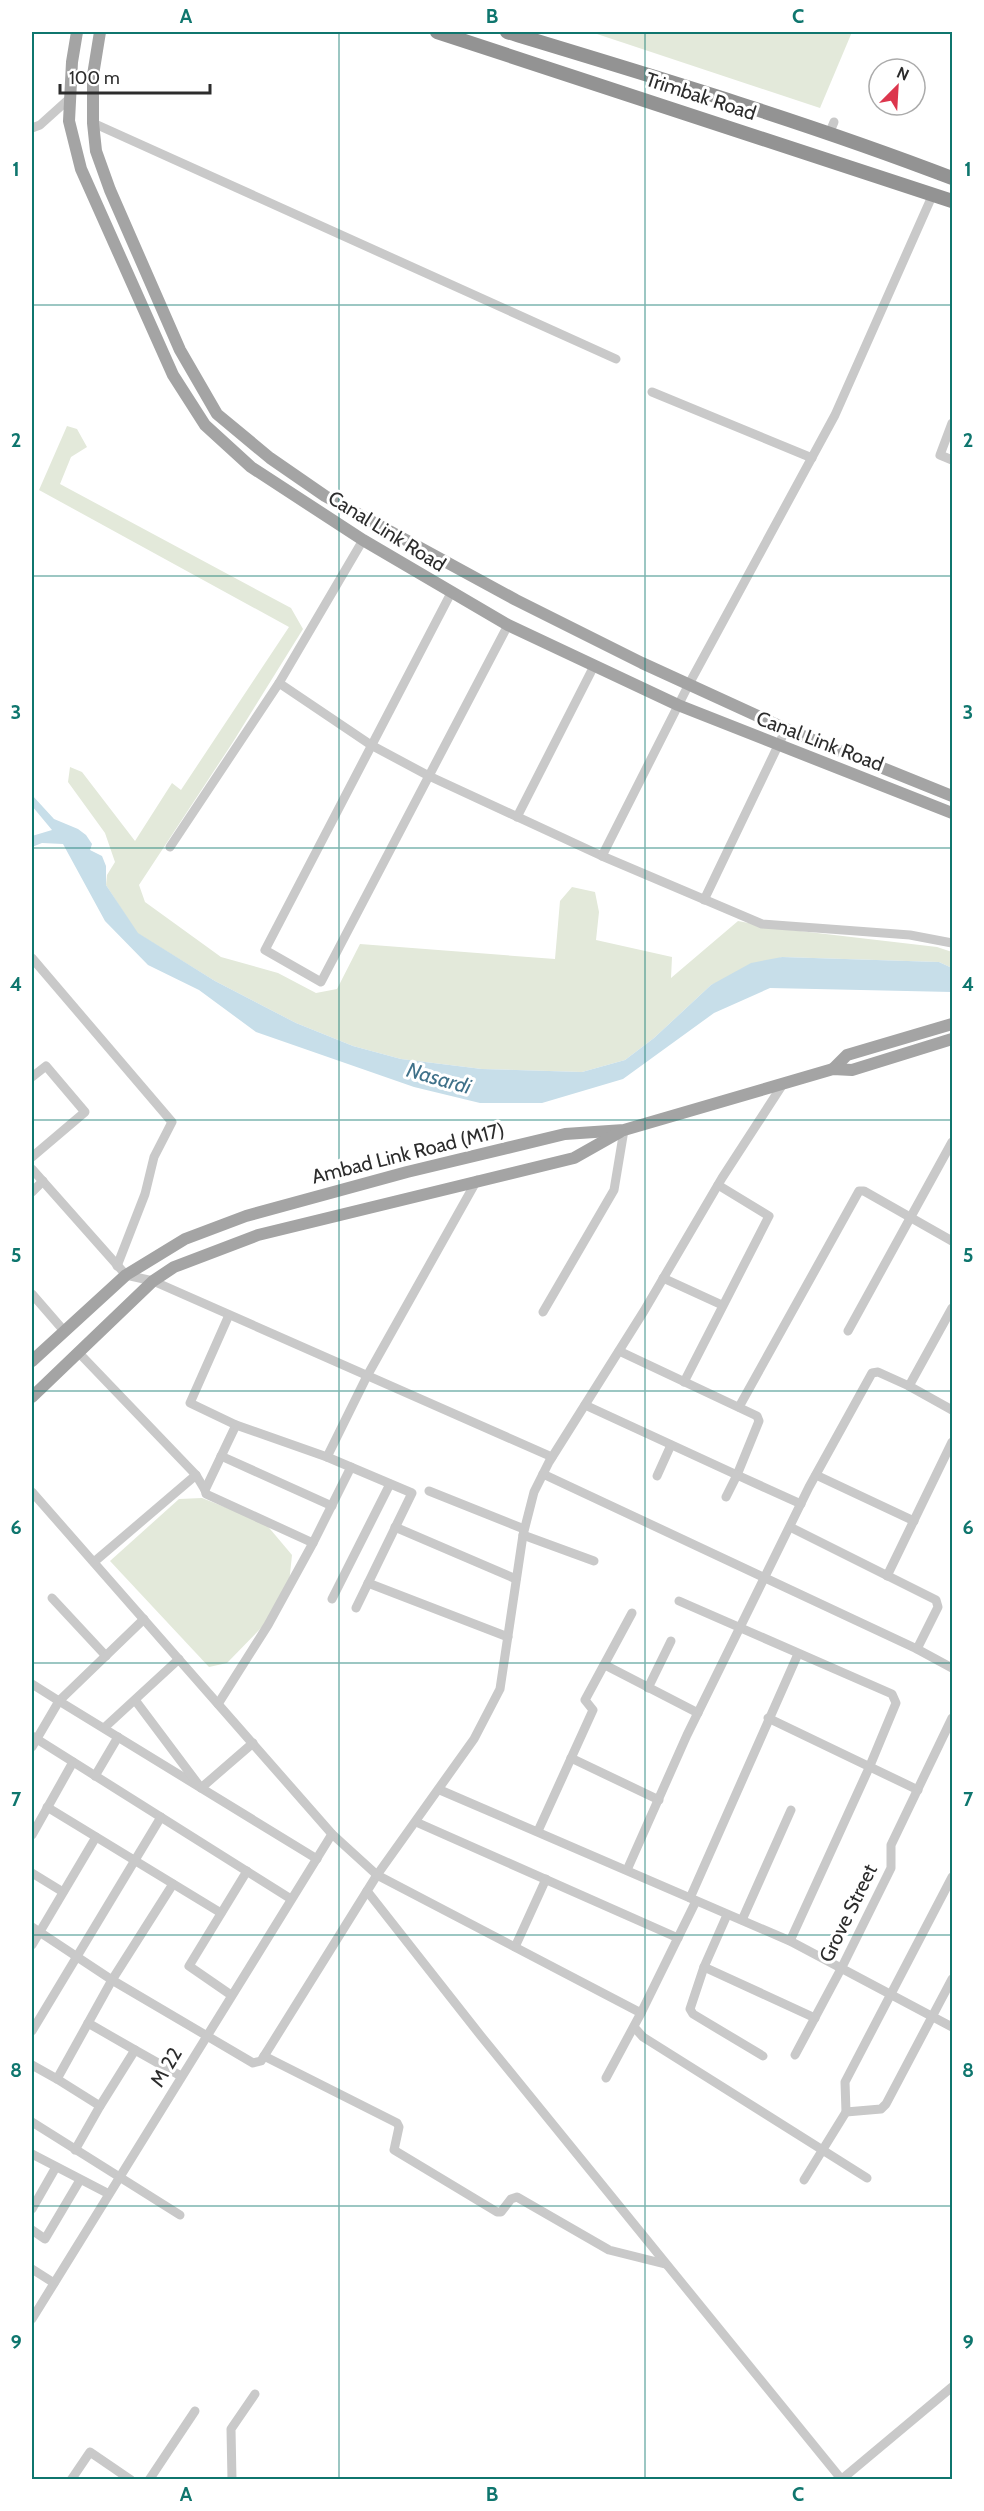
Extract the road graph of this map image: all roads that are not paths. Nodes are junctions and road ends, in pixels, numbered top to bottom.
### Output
1 (77, 32) edge
2 (100, 32) edge
3 (437, 32) edge
4 (507, 32) edge
5 (70, 98) junction
6 (93, 123) junction
7 (32, 128) edge
8 (952, 178) edge
9 (933, 194) junction
10 (952, 201) edge
11 (616, 359) dead end
12 (652, 392) dead end
13 (952, 423) edge
14 (812, 458) junction
15 (952, 460) edge
16 (363, 540) junction
17 (451, 593) junction
18 (508, 626) junction
19 (594, 666) junction
20 (279, 683) junction
21 (689, 684) junction
22 (678, 705) junction
23 (786, 729) junction
24 (371, 745) junction
25 (778, 745) junction
26 (429, 776) junction
27 (952, 796) edge
28 (952, 813) edge
29 (517, 816) junction
30 (170, 847) dead end
31 (602, 856) junction
32 (704, 900) junction
33 (952, 943) edge
34 (32, 958) edge
35 (952, 1024) edge
36 (952, 1039) edge
37 (833, 1069) junction
38 (32, 1077) edge
39 (783, 1083) junction
40 (624, 1130) junction
41 (952, 1142) edge
42 (32, 1157) edge
43 (32, 1168) edge
44 (477, 1180) junction
45 (43, 1181) junction
46 (718, 1185) junction
47 (32, 1192) edge
48 (912, 1219) junction
49 (952, 1241) edge
50 (117, 1266) junction
51 (126, 1275) junction
52 (663, 1278) junction
53 (153, 1281) junction
54 (32, 1294) edge
55 (722, 1305) junction
56 (952, 1308) edge
57 (543, 1312) dead end
58 (229, 1315) junction
59 (848, 1331) dead end
60 (65, 1332) junction
61 (619, 1351) junction
62 (79, 1353) junction
63 (32, 1361) edge
64 (367, 1376) junction
65 (684, 1382) junction
66 (909, 1386) junction
67 (32, 1397) edge
68 (585, 1405) junction
69 (739, 1407) junction
70 (952, 1410) edge
71 (236, 1425) junction
72 (952, 1442) edge
73 (671, 1445) junction
74 (221, 1456) junction
75 (327, 1457) junction
76 (552, 1457) junction
77 (351, 1467) junction
78 (196, 1474) junction
79 (543, 1474) junction
80 (737, 1475) junction
81 (816, 1475) junction
82 (657, 1476) dead end
83 (390, 1484) junction
84 (205, 1490) junction
85 (429, 1491) dead end
86 (32, 1492) edge
87 (726, 1497) dead end
88 (801, 1504) junction
89 (332, 1506) junction
90 (914, 1521) junction
91 (395, 1527) junction
92 (790, 1527) junction
93 (523, 1532) junction
94 (314, 1543) junction
95 (594, 1561) dead end
96 (94, 1562) junction
97 (887, 1576) junction
98 (764, 1578) junction
99 (516, 1579) junction
100 (368, 1583) junction
101 (52, 1598) dead end
102 (332, 1599) dead end
103 (678, 1602) dead end
104 (356, 1608) dead end
105 (632, 1613) dead end
106 (144, 1619) junction
107 (741, 1627) junction
108 (508, 1637) junction
109 (671, 1641) dead end
110 (917, 1649) junction
111 (798, 1654) junction
112 (106, 1656) junction
113 (179, 1659) junction
114 (605, 1665) junction
115 (952, 1668) edge
116 (32, 1684) edge
117 (648, 1688) junction
118 (135, 1700) junction
119 (59, 1701) junction
120 (218, 1704) junction
121 (698, 1713) junction
122 (768, 1718) junction
123 (952, 1718) edge
124 (104, 1728) junction
125 (118, 1737) junction
126 (33, 1741) edge
127 (253, 1743) junction
128 (571, 1758) junction
129 (73, 1762) junction
130 (869, 1768) junction
131 (95, 1776) junction
132 (201, 1788) junction
133 (440, 1790) junction
134 (918, 1790) junction
135 (659, 1800) junction
136 (47, 1807) junction
137 (791, 1810) dead end
138 (161, 1817) junction
139 (416, 1822) junction
140 (538, 1831) junction
141 (332, 1834) junction
142 (32, 1835) edge
143 (96, 1837) junction
144 (316, 1859) junction
145 (135, 1860) junction
146 (627, 1870) junction
147 (247, 1871) junction
148 (32, 1873) edge
149 (377, 1875) junction
150 (952, 1877) edge
151 (546, 1880) junction
152 (173, 1884) junction
153 (367, 1891) junction
154 (63, 1892) junction
155 (291, 1899) junction
156 (693, 1900) junction
157 (221, 1913) junction
158 (727, 1915) junction
159 (742, 1920) junction
160 (35, 1930) edge
161 (678, 1938) junction
162 (790, 1941) junction
163 (32, 1945) edge
164 (515, 1947) junction
165 (78, 1958) junction
166 (704, 1966) junction
167 (842, 1967) junction
168 (952, 1979) edge
169 (112, 1980) junction
170 (891, 1994) junction
171 (231, 1995) junction
172 (641, 2013) junction
173 (933, 2017) junction
174 (815, 2018) junction
175 (88, 2023) junction
176 (634, 2027) junction
177 (952, 2028) edge
178 (32, 2031) edge
179 (205, 2037) junction
180 (135, 2050) junction
181 (795, 2055) dead end
182 (264, 2056) junction
183 (763, 2056) dead end
184 (32, 2065) edge
185 (181, 2076) junction
186 (606, 2078) dead end
187 (57, 2079) junction
188 (100, 2106) junction
189 (846, 2112) junction
190 (32, 2122) edge
191 (823, 2149) junction
192 (75, 2150) junction
193 (32, 2154) edge
194 (56, 2167) junction
195 (118, 2178) junction
196 (867, 2178) dead end
197 (80, 2180) junction
198 (804, 2180) dead end
199 (109, 2194) junction
200 (32, 2209) edge
201 (180, 2215) dead end
202 (32, 2230) edge
203 (666, 2264) junction
204 (32, 2269) edge
205 (54, 2283) junction
206 (32, 2319) edge
207 (952, 2387) edge
208 (255, 2394) dead end
209 (195, 2411) dead end
210 (842, 2479) edge
211 (71, 2480) edge
212 (130, 2480) edge
213 (149, 2480) edge
214 (232, 2480) edge

1 - 5 main road, Canal Link Road
2 - 6 main road, Canal Link Road
3 - 9 highway, Trimbak Road
4 - 8 highway, Trimbak Road
5 - 7 street
5 - 16 main road, Canal Link Road
6 - 11 street
6 - 21 main road, Canal Link Road
9 - 10 highway, Trimbak Road
9 - 14 street
12 - 14 street
13 - 15 street
14 - 21 street
16 - 17 main road, Canal Link Road
16 - 20 street
17 - 18 main road, Canal Link Road
17 - 24 street
18 - 19 main road, Canal Link Road
18 - 26 street
19 - 22 main road, Canal Link Road
19 - 29 street
20 - 24 street
20 - 30 street
21 - 22 street
21 - 23 main road, Canal Link Road
22 - 25 main road, Canal Link Road
22 - 31 street
23 - 25 street
23 - 27 main road, Canal Link Road
24 - 26 street
24 - 26 street
25 - 28 main road, Canal Link Road
25 - 32 street
26 - 29 street
29 - 31 street
31 - 32 street
32 - 33 street
34 - 50 street
35 - 37 main road, Ambad Link Road (M17)
36 - 37 main road, Ambad Link Road (M17)
37 - 39 main road, Ambad Link Road (M17)
38 - 42 street
39 - 40 main road, Ambad Link Road (M17)
39 - 46 street
40 - 44 main road
40 - 51 main road, Ambad Link Road (M17)
40 - 57 street
41 - 48 street
43 - 45 street
44 - 53 main road
44 - 64 street
45 - 47 street
45 - 50 street
46 - 52 street
46 - 55 street
48 - 49 street
48 - 59 street
48 - 69 street
50 - 51 street
51 - 53 street
51 - 60 main road, Ambad Link Road (M17)
52 - 55 street
52 - 61 street
53 - 58 street
53 - 62 main road
54 - 60 street
55 - 65 street
56 - 66 street
58 - 64 street
58 - 71 street
60 - 63 main road, Ambad Link Road (M17)
61 - 65 street
61 - 68 street
62 - 67 main road
62 - 78 street
64 - 75 street
64 - 76 street
65 - 69 street
66 - 70 street
66 - 81 street
68 - 73 street
68 - 76 street
69 - 80 street
71 - 74 street
71 - 75 street
72 - 90 street
73 - 80 street
73 - 82 street
74 - 84 street
74 - 89 street
75 - 77 street
76 - 79 street
77 - 83 street
77 - 89 street
78 - 84 street
78 - 96 street
79 - 93 street
79 - 98 street
80 - 87 street
80 - 88 street
81 - 88 street
81 - 90 street
83 - 91 street
83 - 102 street
84 - 94 street
85 - 93 street
86 - 96 street
88 - 92 street
89 - 94 street
90 - 97 street
91 - 99 street
91 - 100 street
92 - 97 street
92 - 98 street
93 - 95 street
93 - 99 street
94 - 120 street
96 - 106 street
97 - 110 street
98 - 107 street
98 - 110 street
99 - 108 street
100 - 104 street
100 - 108 street
101 - 112 street
103 - 107 street
105 - 114 street
106 - 112 street
106 - 113 street
107 - 111 street
107 - 121 street
108 - 133 street
109 - 117 street
110 - 115 street
111 - 122 street
111 - 130 street
112 - 119 street
113 - 118 street
113 - 120 street
114 - 117 street
114 - 128 street
116 - 119 street
117 - 121 street
118 - 124 street
118 - 132 street
119 - 124 street
119 - 126 street
120 - 127 street
121 - 135 street
122 - 130 street
122 - 156 street
123 - 134 street, Grove Street
124 - 125 street
125 - 131 street
125 - 132 street
126 - 129 street
127 - 132 street
127 - 141 street
128 - 135 street
128 - 140 street
129 - 131 street
129 - 136 street
130 - 134 street
130 - 162 street
131 - 138 street
132 - 144 street
133 - 139 street
133 - 140 street
134 - 167 street, Grove Street
135 - 146 street
136 - 142 street
136 - 143 street
137 - 159 street
138 - 145 street
138 - 147 street
139 - 149 street
139 - 151 street
140 - 146 street
141 - 144 street, M 22
141 - 149 street
143 - 145 street
143 - 154 street
144 - 155 street, M 22
145 - 152 street
145 - 165 street
146 - 156 street
147 - 155 street
147 - 157 street
148 - 154 street
149 - 153 street
149 - 164 street
150 - 170 street
151 - 161 street
151 - 164 street
152 - 157 street
152 - 169 street
153 - 182 street
153 - 203 street
154 - 160 street
155 - 171 street, M 22
156 - 158 street
156 - 161 street
157 - 171 street
158 - 159 street
158 - 166 street
159 - 162 street
160 - 163 street
160 - 165 street
161 - 172 street
162 - 167 street
164 - 172 street
165 - 169 street
165 - 178 street
166 - 174 street
166 - 183 street
167 - 170 street
167 - 174 street, Grove Street
168 - 173 street
169 - 175 street
169 - 179 street
170 - 173 street
170 - 189 street
171 - 179 street, M 22
172 - 176 street
173 - 177 street
173 - 189 street
174 - 181 street, Grove Street
175 - 180 street
175 - 187 street
176 - 186 street
176 - 191 street
179 - 182 street
179 - 185 street, M 22
180 - 185 street
180 - 188 street
182 - 203 street
184 - 187 street
185 - 195 street, M 22
187 - 188 street
188 - 192 street
189 - 191 street
190 - 192 street
191 - 196 street
191 - 198 street
192 - 195 street
193 - 194 street
194 - 197 street
194 - 200 street
195 - 199 street, M 22
195 - 201 street
197 - 199 street
197 - 202 street
199 - 205 street, M 22
203 - 210 street
204 - 205 street
205 - 206 street, M 22
207 - 210 street
208 - 214 street
209 - 213 street
211 - 212 street

